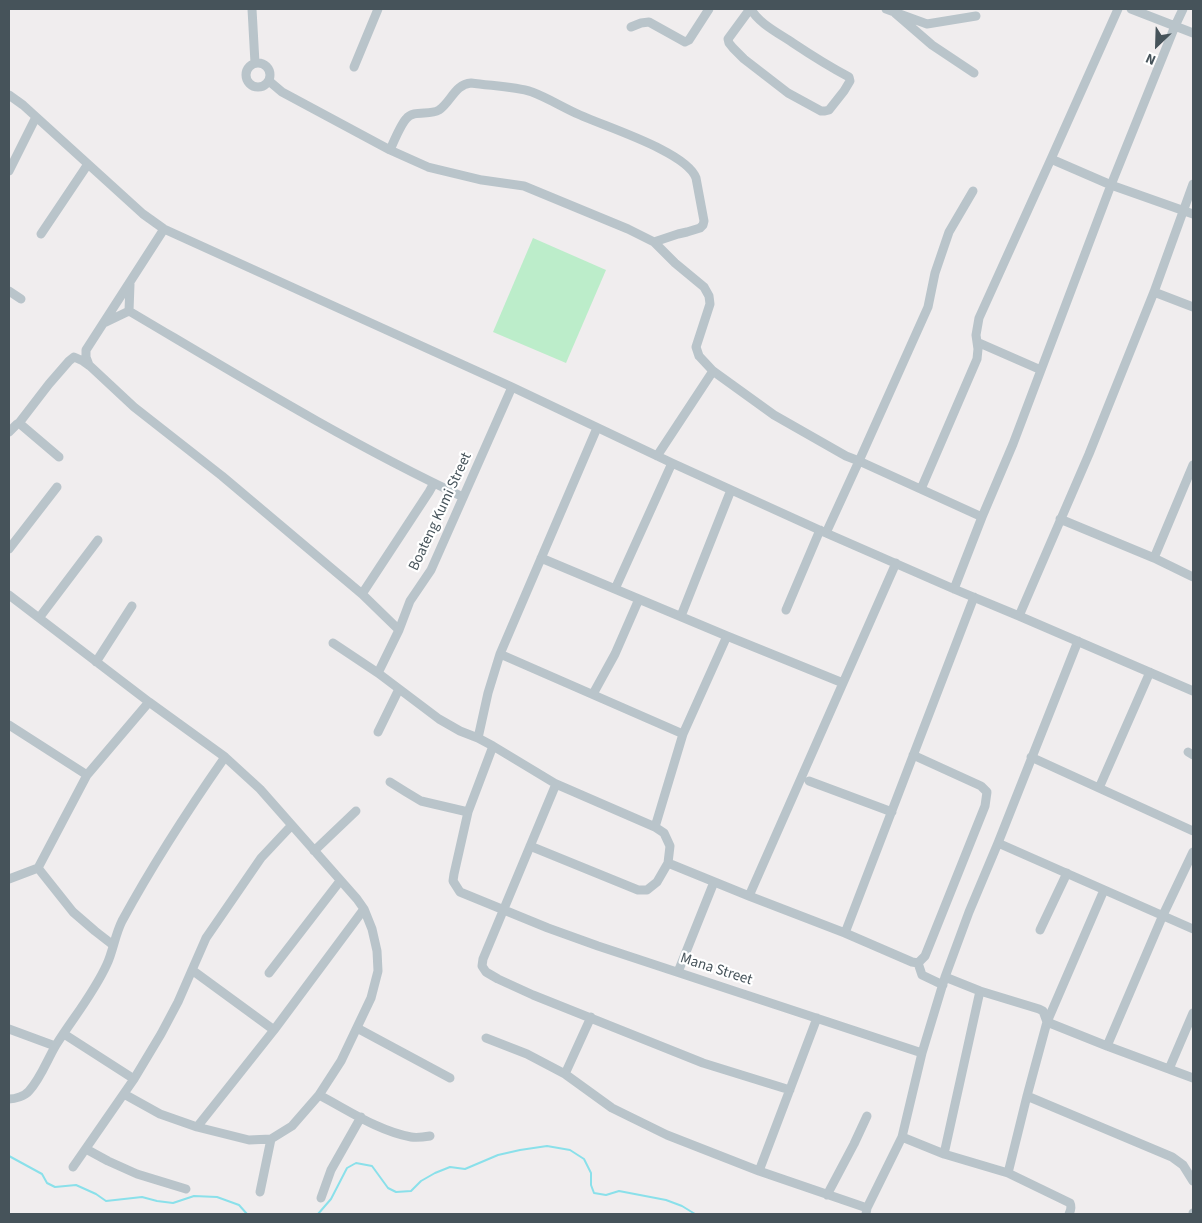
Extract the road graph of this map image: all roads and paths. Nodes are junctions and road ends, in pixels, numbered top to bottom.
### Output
1 (252, 9) edge
2 (378, 9) edge
3 (709, 9) edge
4 (751, 9) edge
5 (1118, 9) edge
6 (1131, 9) edge
7 (1183, 9) edge
8 (890, 11) edge
9 (976, 16) dead end
10 (1174, 26) junction
11 (631, 27) dead end
12 (1193, 33) edge
13 (255, 63) junction
14 (354, 67) dead end
15 (974, 73) dead end
16 (269, 81) junction
17 (9, 95) edge
18 (36, 117) junction
19 (390, 150) junction
20 (1052, 159) junction
21 (88, 164) junction
22 (9, 171) edge
23 (1193, 184) edge
24 (1111, 185) junction
25 (973, 191) dead end
26 (1183, 211) junction
27 (1193, 214) edge
28 (164, 229) junction
29 (41, 234) dead end
30 (654, 242) junction
31 (130, 282) junction
32 (9, 291) edge
33 (1154, 292) junction
34 (21, 299) dead end
35 (1193, 307) edge
36 (129, 311) junction
37 (104, 323) junction
38 (977, 342) junction
39 (90, 366) junction
40 (1041, 370) junction
41 (713, 371) junction
42 (512, 387) junction
43 (20, 423) junction
44 (597, 428) junction
45 (9, 432) edge
46 (657, 456) junction
47 (59, 457) dead end
48 (859, 461) junction
49 (672, 462) junction
50 (1193, 466) edge
51 (434, 483) junction
52 (57, 487) dead end
53 (920, 489) junction
54 (732, 490) junction
55 (464, 497) junction
56 (982, 517) junction
57 (1060, 520) junction
58 (823, 531) junction
59 (98, 540) dead end
60 (9, 550) edge
61 (541, 558) junction
62 (1154, 558) junction
63 (896, 563) junction
64 (1193, 577) edge
65 (615, 588) junction
66 (954, 589) junction
67 (362, 594) junction
68 (9, 595) edge
69 (974, 597) junction
70 (639, 599) junction
71 (132, 606) dead end
72 (786, 610) dead end
73 (681, 616) junction
74 (1019, 616) junction
75 (39, 618) junction
76 (399, 630) junction
77 (727, 636) junction
78 (1078, 641) junction
79 (333, 643) dead end
80 (500, 654) junction
81 (96, 662) junction
82 (1150, 672) junction
83 (378, 673) junction
84 (843, 683) junction
85 (399, 689) junction
86 (1193, 691) edge
87 (593, 694) junction
88 (149, 702) junction
89 (9, 725) edge
90 (378, 732) dead end
91 (683, 734) junction
92 (478, 738) junction
93 (493, 746) junction
94 (914, 755) junction
95 (225, 757) junction
96 (1032, 757) junction
97 (87, 775) junction
98 (809, 781) dead end
99 (390, 782) dead end
100 (556, 784) junction
101 (1099, 788) junction
102 (356, 810) dead end
103 (468, 812) junction
104 (892, 812) junction
105 (291, 826) junction
106 (655, 827) junction
107 (1193, 831) edge
108 (998, 843) junction
109 (530, 846) junction
110 (314, 851) junction
111 (1193, 852) edge
112 (668, 863) junction
113 (38, 868) junction
114 (1067, 873) junction
115 (9, 880) edge
116 (340, 881) junction
117 (714, 882) junction
118 (1104, 890) junction
119 (749, 896) junction
120 (364, 909) junction
121 (502, 910) junction
122 (1163, 915) junction
123 (1193, 929) edge
124 (1040, 930) dead end
125 (845, 933) junction
126 (113, 945) junction
127 (918, 963) junction
128 (192, 970) junction
129 (678, 972) junction
130 (269, 973) dead end
131 (944, 981) junction
132 (980, 991) junction
133 (1193, 1013) edge
134 (591, 1018) junction
135 (817, 1018) junction
136 (1047, 1022) junction
137 (357, 1028) junction
138 (9, 1029) edge
139 (274, 1030) junction
140 (64, 1034) junction
141 (486, 1038) dead end
142 (56, 1046) junction
143 (1107, 1046) junction
144 (922, 1053) junction
145 (1170, 1069) junction
146 (565, 1074) junction
147 (450, 1078) dead end
148 (1193, 1078) edge
149 (134, 1079) junction
150 (790, 1090) junction
151 (124, 1094) junction
152 (319, 1095) junction
153 (1027, 1096) junction
154 (9, 1099) edge
155 (867, 1116) dead end
156 (361, 1118) junction
157 (197, 1127) junction
158 (430, 1136) dead end
159 (902, 1137) junction
160 (271, 1139) junction
161 (86, 1149) junction
162 (944, 1154) junction
163 (73, 1167) dead end
164 (759, 1171) junction
165 (1008, 1173) junction
166 (1193, 1181) edge
167 (186, 1189) dead end
168 (260, 1192) dead end
169 (827, 1195) junction
170 (321, 1198) dead end
171 (866, 1211) edge
172 (1068, 1214) edge

1 - 13 street
2 - 14 street
3 - 11 street
4 - 4 street
5 - 20 street
6 - 10 street
7 - 10 street
8 - 9 street
8 - 15 street
10 - 12 street
10 - 24 street
13 - 16 street
13 - 16 street
16 - 19 street
17 - 18 street
18 - 21 street
18 - 22 street
19 - 30 street
19 - 30 street
20 - 24 street
20 - 38 street
21 - 28 street
21 - 29 street
23 - 26 street
24 - 26 street
24 - 40 street
25 - 48 street
26 - 27 street
26 - 33 street
28 - 31 street
28 - 42 street
30 - 41 street
31 - 36 street
31 - 37 street
32 - 34 street
33 - 35 street
33 - 57 street
36 - 37 street
36 - 51 street
37 - 39 street
38 - 40 street
38 - 53 street
39 - 43 street
39 - 67 street
40 - 56 street
41 - 46 street
41 - 48 street
42 - 44 street
42 - 55 street, Boateng Kumi Street
43 - 45 street
43 - 47 street
44 - 46 street
44 - 61 street
46 - 49 street
48 - 53 street
48 - 58 street
49 - 54 street
49 - 65 street
50 - 62 street
51 - 55 street
51 - 67 street
52 - 60 street
53 - 56 street
54 - 58 street
54 - 73 street
55 - 76 street, Boateng Kumi Street
56 - 66 street
57 - 62 street
57 - 74 street
58 - 63 street
58 - 72 street
59 - 75 street
61 - 65 street
61 - 80 street
62 - 64 street
63 - 66 street
63 - 84 street
65 - 70 street
66 - 69 street
67 - 76 street
68 - 75 street
69 - 74 street
69 - 94 street
70 - 73 street
70 - 87 street
71 - 81 street
73 - 77 street
74 - 78 street
75 - 81 street
76 - 83 street, Boateng Kumi Street
77 - 84 street
77 - 91 street
78 - 82 street
78 - 96 street
79 - 83 street
80 - 87 street
80 - 92 street
81 - 88 street
82 - 86 street
82 - 101 street
83 - 85 street
84 - 119 street
85 - 90 street
85 - 92 street
87 - 91 street
88 - 95 street
88 - 97 street
89 - 97 street
91 - 106 street
92 - 93 street
93 - 100 street
93 - 103 street, Mana Street
94 - 104 street
94 - 127 street
95 - 105 street
95 - 126 street
96 - 101 street
96 - 108 street
97 - 113 street
98 - 104 street
99 - 103 street
100 - 106 street
100 - 109 street
101 - 107 street
102 - 110 street
103 - 121 street, Mana Street
104 - 125 street
105 - 110 street
105 - 128 street
106 - 112 street
108 - 114 street
108 - 131 street
109 - 112 street
109 - 121 street
110 - 116 street
111 - 122 street
112 - 117 street
113 - 115 street
113 - 126 street
114 - 118 street
114 - 124 street
116 - 120 street
116 - 130 street
117 - 119 street
117 - 129 street
118 - 122 street
118 - 136 street
119 - 125 street
120 - 137 street
120 - 139 street
121 - 129 street, Mana Street
121 - 134 street
122 - 123 street
122 - 143 street
125 - 127 street
126 - 140 street
127 - 131 street
128 - 139 street
128 - 149 street
129 - 135 street, Mana Street
131 - 132 street
131 - 144 street
132 - 136 street
132 - 162 street
133 - 145 street
134 - 146 street
134 - 150 street
135 - 144 street, Mana Street
135 - 150 street
136 - 143 street
136 - 153 street
137 - 147 street
137 - 152 street
138 - 142 street
139 - 157 street
140 - 142 street
140 - 149 street
141 - 146 street
142 - 154 street
143 - 145 street
144 - 159 street
145 - 148 street
146 - 164 street
149 - 151 street
150 - 164 street
151 - 157 street
151 - 161 street
152 - 156 street
152 - 160 street
153 - 165 street
153 - 166 street
155 - 169 street
156 - 158 street
156 - 170 street
157 - 160 street
159 - 162 street
159 - 171 street
160 - 168 street
161 - 163 street
161 - 167 street
162 - 165 street
164 - 169 street
165 - 172 street
169 - 171 street

